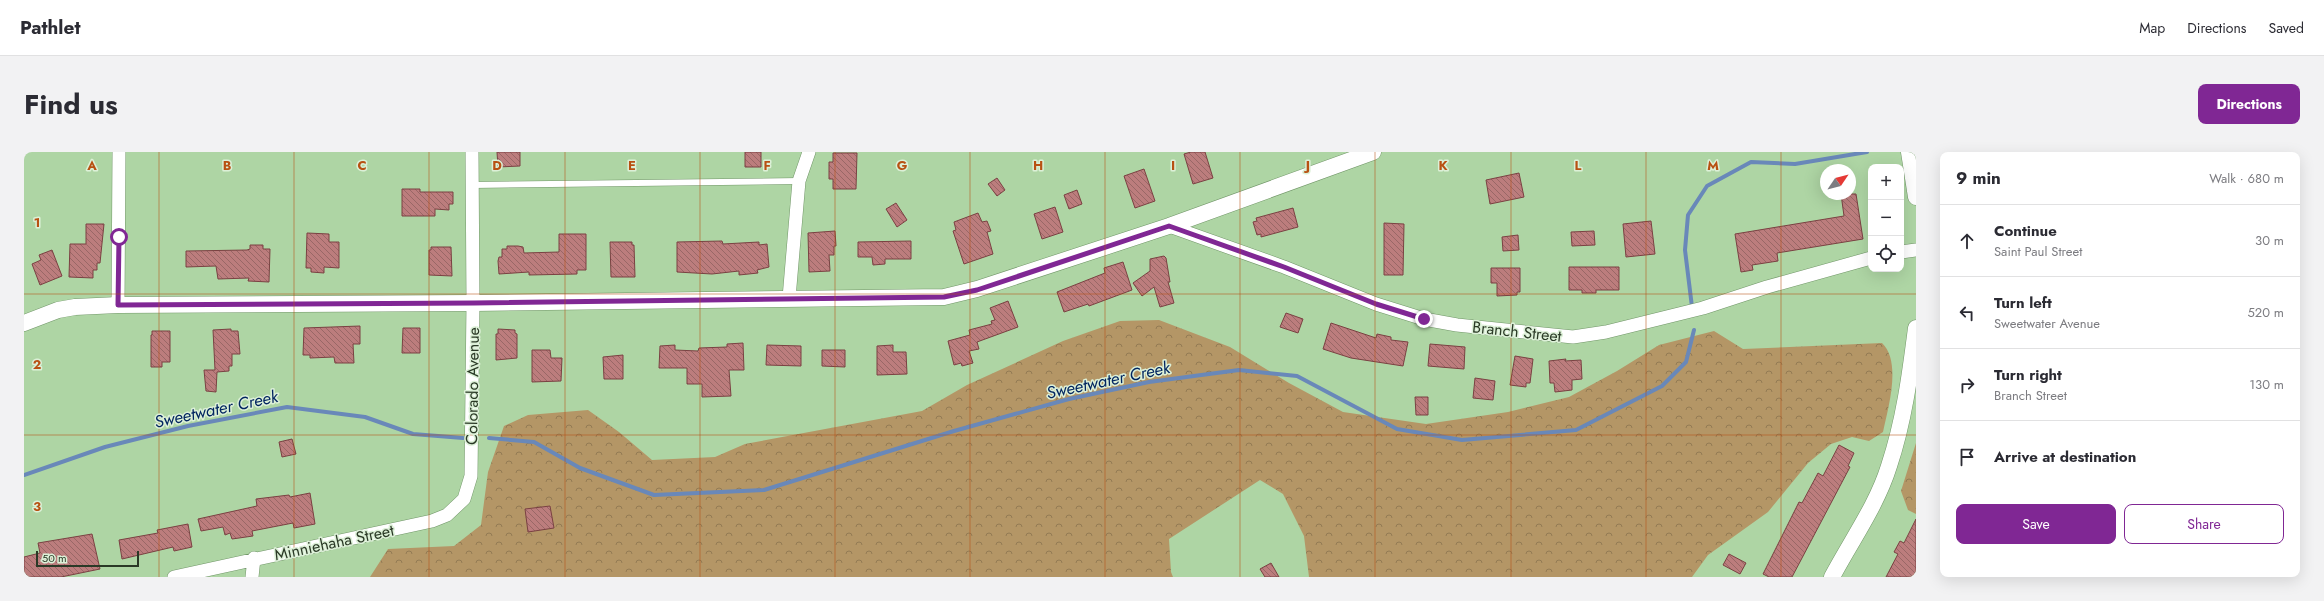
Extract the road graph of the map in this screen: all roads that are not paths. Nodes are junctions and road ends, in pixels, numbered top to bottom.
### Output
1 (119, 152) edge
2 (472, 152) edge
3 (809, 152) edge
4 (1374, 152) edge
5 (1908, 152) edge
6 (799, 181) junction
7 (472, 185) junction
8 (1916, 197) edge
9 (1169, 226) junction
10 (1916, 250) edge
11 (1904, 252) edge
12 (1868, 259) edge
13 (790, 298) junction
14 (474, 303) junction
15 (118, 305) junction
16 (24, 323) edge
17 (1916, 328) edge
18 (471, 476) joint
19 (254, 558) junction
20 (174, 577) edge
21 (252, 577) edge
22 (1832, 577) edge

1 - 15 street
2 - 7 street, Colorado Avenue
3 - 6 street
4 - 9 street
5 - 8 street
6 - 7 lane
6 - 13 street
7 - 14 street, Colorado Avenue
9 - 12 street, Branch Street
9 - 13 street
10 - 11 street
13 - 14 street
14 - 15 street
14 - 18 street, Colorado Avenue
15 - 16 street
17 - 22 street
18 - 19 street, Minniehaha Street
19 - 20 street, Minniehaha Street
19 - 21 street

